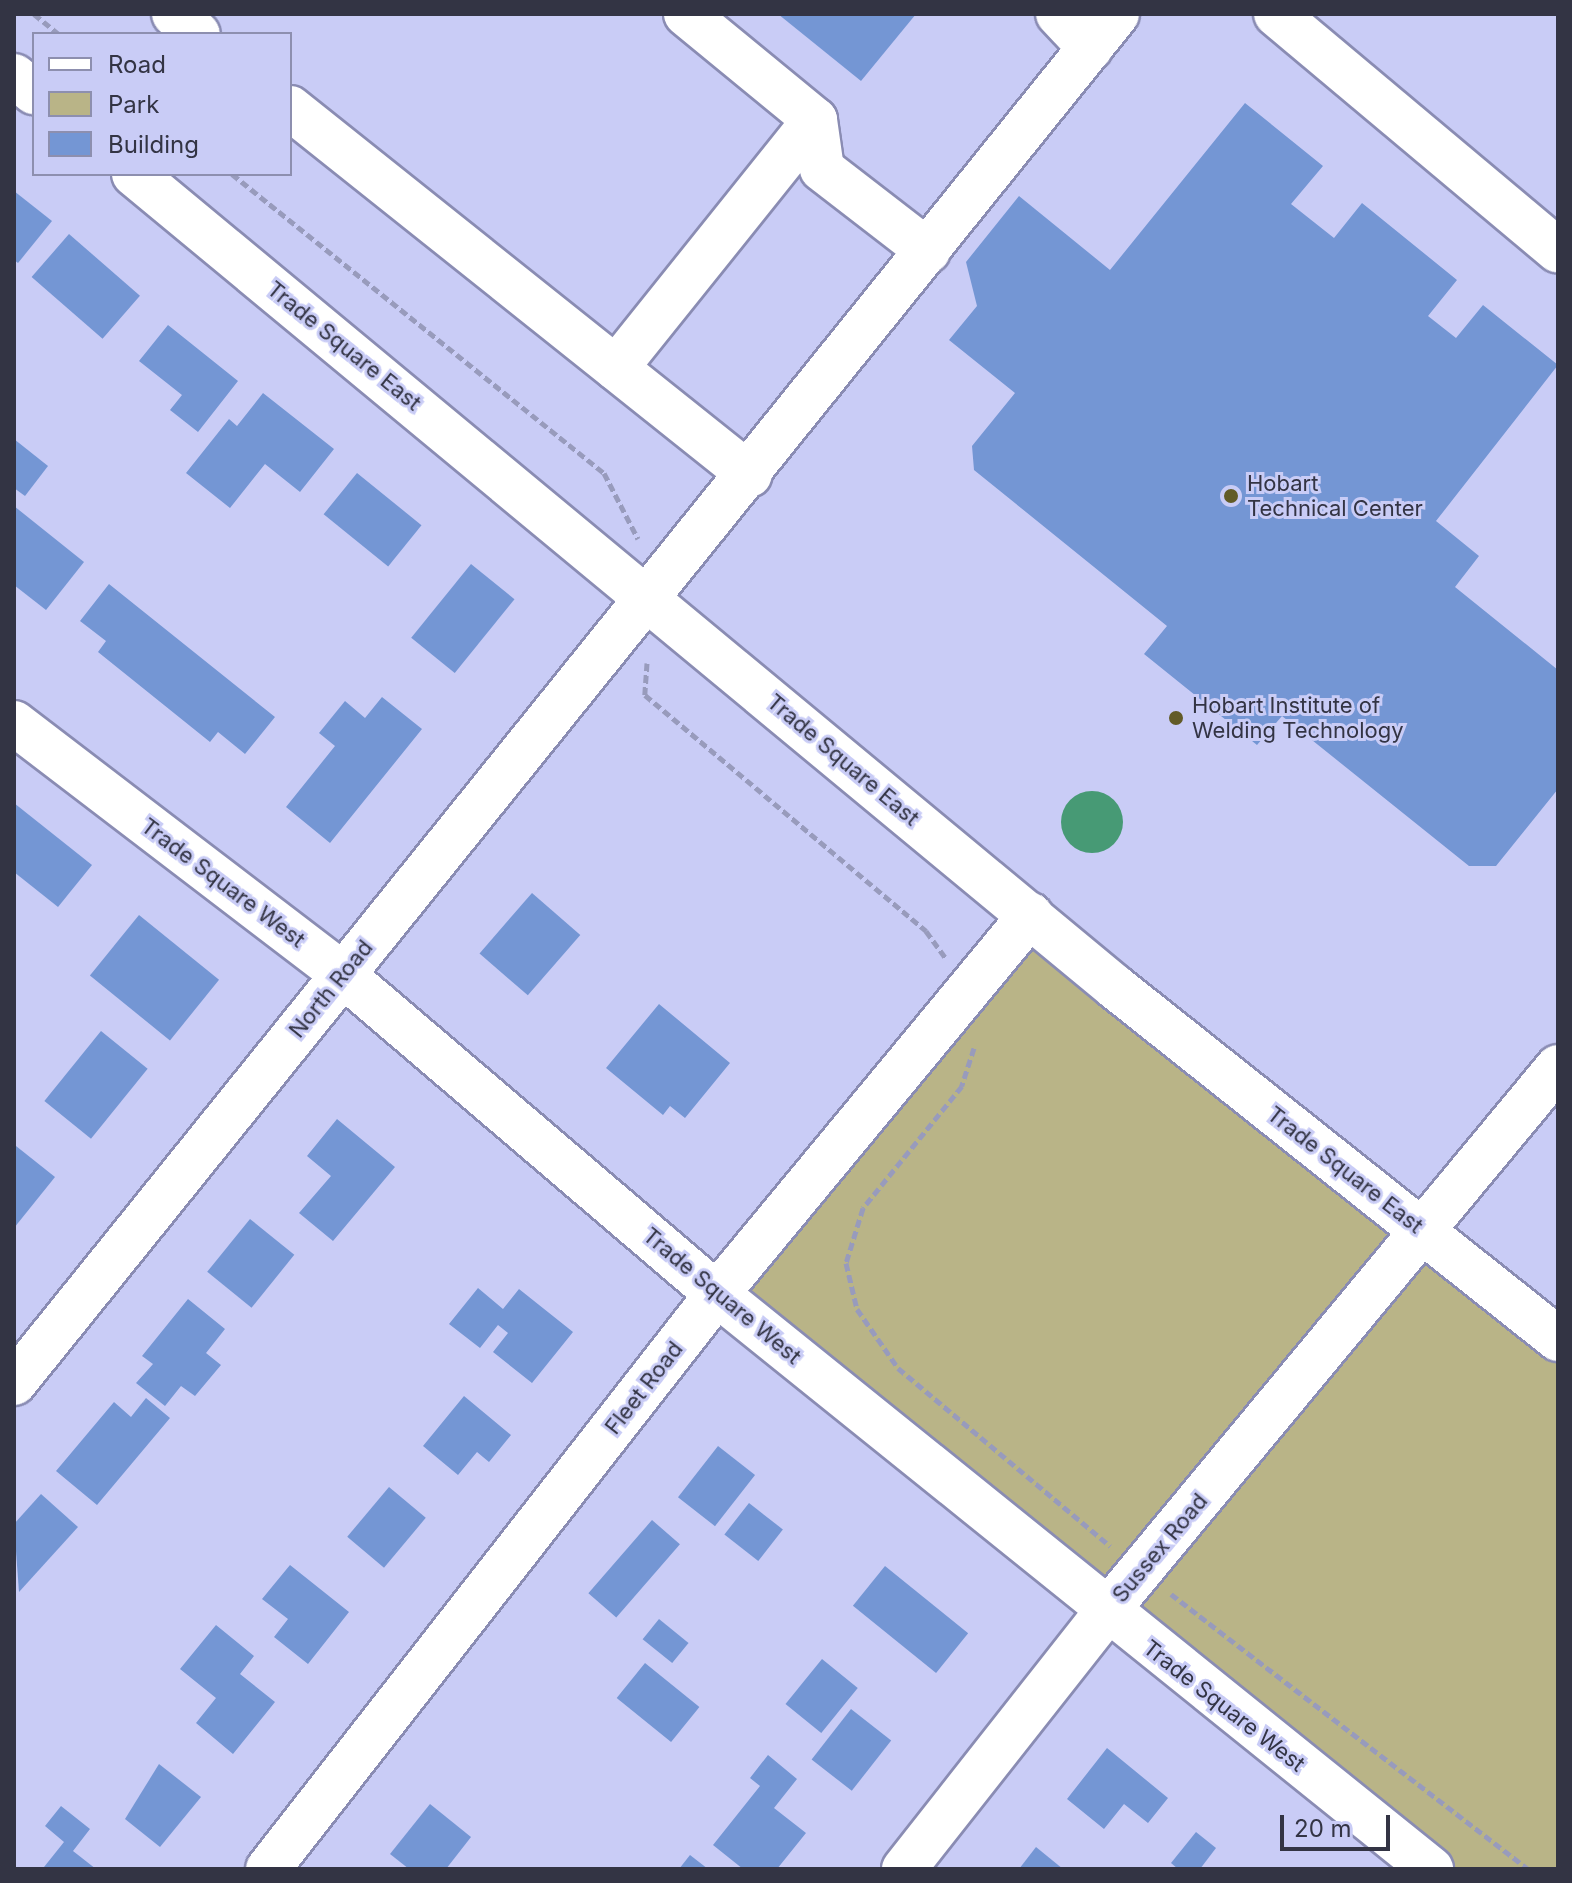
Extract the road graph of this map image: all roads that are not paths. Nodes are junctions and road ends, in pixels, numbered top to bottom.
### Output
1 (174, 14) edge
2 (686, 14) edge
3 (1058, 14) edge
4 (1117, 14) edge
5 (1276, 14) edge
6 (196, 32) edge
7 (1090, 48) junction
8 (14, 76) edge
9 (32, 90) edge
10 (292, 110) edge
11 (815, 120) junction
12 (139, 176) edge
13 (928, 251) junction
14 (1558, 251) edge
15 (616, 368) junction
16 (750, 475) junction
17 (652, 599) junction
18 (14, 723) edge
19 (1031, 915) junction
20 (342, 974) junction
21 (1558, 1067) edge
22 (1425, 1234) junction
23 (717, 1294) junction
24 (1558, 1339) edge
25 (14, 1383) edge
26 (1106, 1612) junction
27 (268, 1869) edge
28 (904, 1869) edge
29 (1431, 1869) edge

1 - 6 street
2 - 11 street
3 - 7 street
4 - 7 street, North Road
5 - 14 street
7 - 13 street, North Road
8 - 9 street
10 - 15 street
11 - 13 street
11 - 15 street
12 - 17 street, Trade Square East
13 - 16 street, North Road
15 - 16 street
16 - 17 street, North Road
17 - 19 street, Trade Square East
17 - 20 street, North Road
18 - 20 street, Trade Square West
19 - 22 street, Trade Square East
19 - 23 street, Fleet Road
20 - 23 street, Trade Square West
20 - 25 street, North Road
21 - 22 street, Sussex Road
22 - 24 street, Trade Square East
22 - 26 street, Sussex Road
23 - 26 street, Trade Square West
23 - 27 street, Fleet Road
26 - 28 street, Sussex Road
26 - 29 street, Trade Square West

